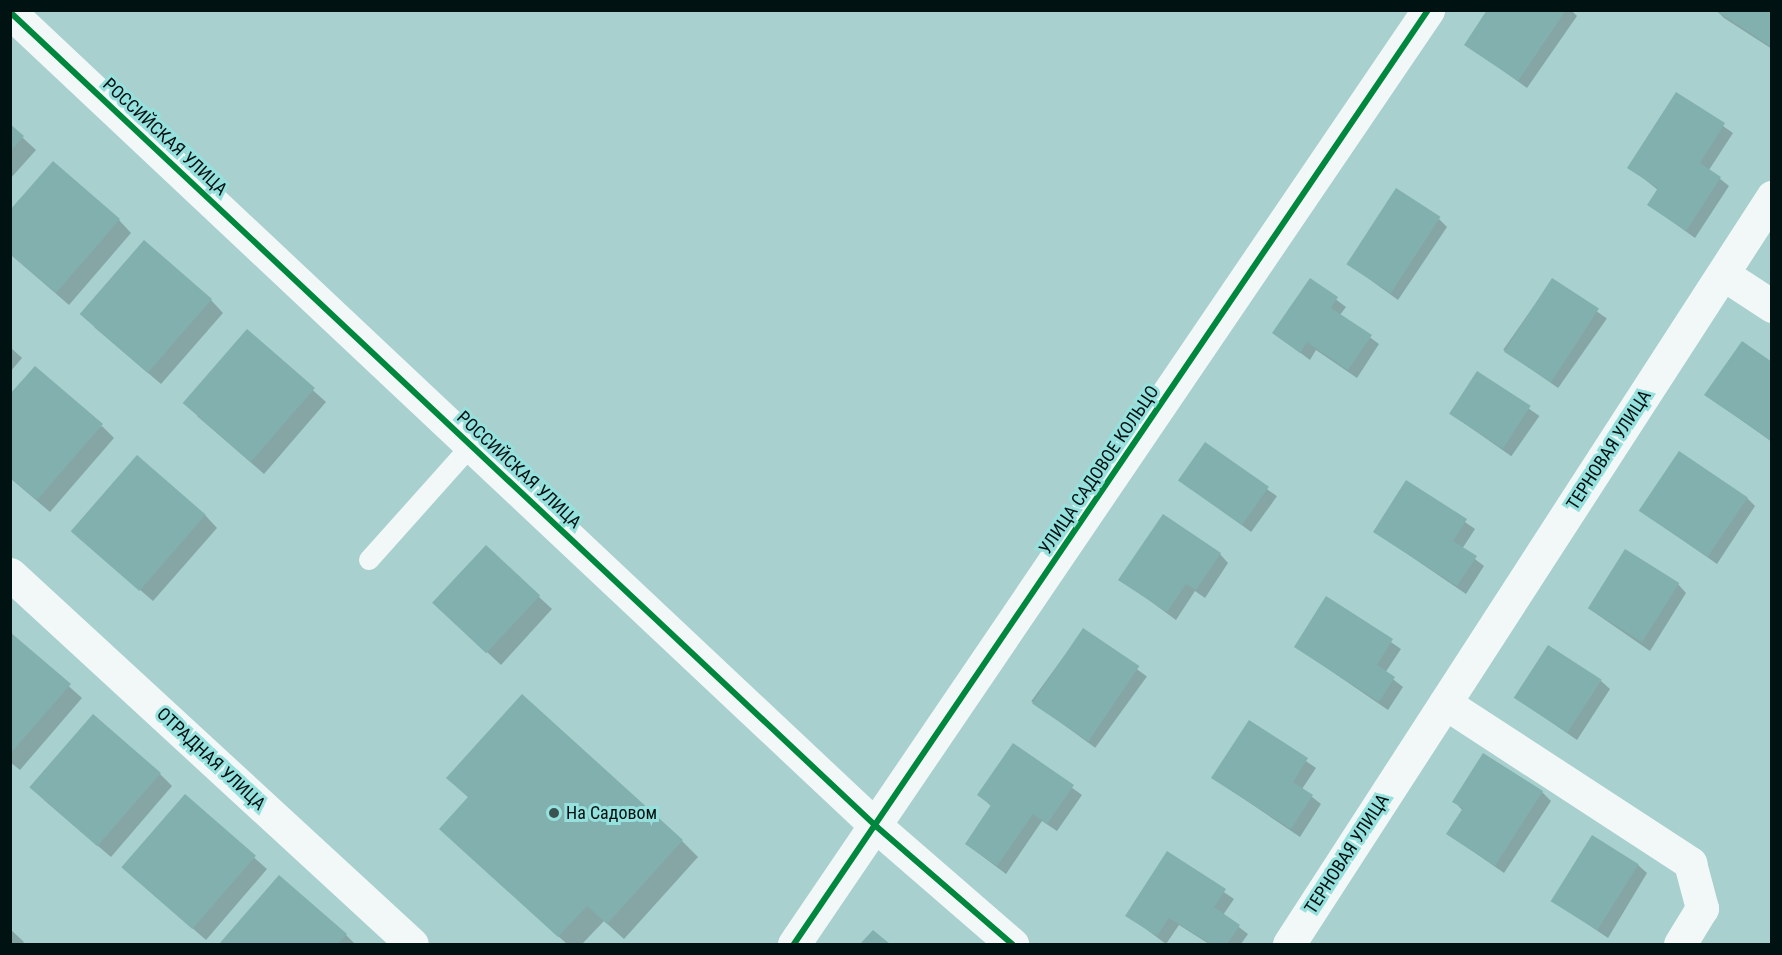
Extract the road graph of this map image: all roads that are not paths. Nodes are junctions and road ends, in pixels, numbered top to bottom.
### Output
1 (1428, 10) edge
2 (10, 12) edge
3 (1772, 196) edge
4 (1723, 274) junction
5 (1772, 306) edge
6 (471, 446) junction
7 (369, 560) dead end
8 (10, 574) edge
9 (1445, 703) junction
10 (877, 827) junction
11 (412, 945) edge
12 (794, 945) edge
13 (1012, 945) edge
14 (1289, 945) edge
15 (1680, 945) edge

1 - 10 street, УЛИЦА САДОВОЕ КОЛЬЦО
2 - 6 street, РОССИЙСКАЯ УЛИЦА
3 - 4 street, ТЕРНОВАЯ УЛИЦА
4 - 5 street
4 - 9 street, ТЕРНОВАЯ УЛИЦА
6 - 7 lane
6 - 10 street, РОССИЙСКАЯ УЛИЦА
8 - 11 street, ОТРАДНАЯ УЛИЦА
9 - 14 street, ТЕРНОВАЯ УЛИЦА
9 - 15 street
10 - 12 street, УЛИЦА САДОВОЕ КОЛЬЦО
10 - 13 street, РОССИЙСКАЯ УЛИЦА

